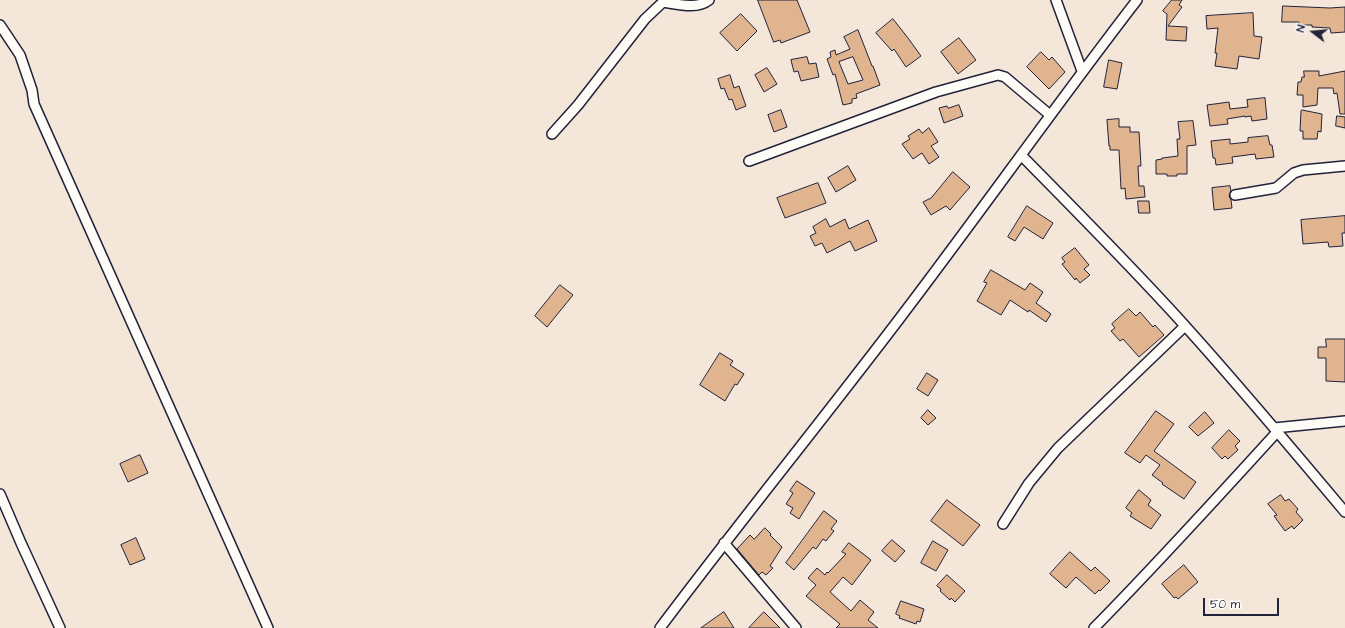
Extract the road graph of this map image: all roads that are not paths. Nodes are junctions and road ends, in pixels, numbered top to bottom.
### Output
1 (708, 0) edge
2 (1056, 0) edge
3 (1137, 0) edge
4 (0, 25) edge
5 (1082, 71) junction
6 (1050, 115) junction
7 (552, 134) dead end
8 (1021, 155) junction
9 (749, 161) dead end
10 (1345, 166) edge
11 (1235, 194) dead end
12 (1185, 326) junction
13 (1345, 422) edge
14 (1275, 430) junction
15 (0, 494) edge
16 (1345, 512) edge
17 (1003, 524) dead end
18 (724, 543) junction
19 (60, 628) edge
20 (268, 628) edge
21 (660, 628) edge
22 (796, 628) edge
23 (1094, 628) edge

1 - 7 street
2 - 5 street
3 - 5 street
4 - 20 street
5 - 6 street
6 - 8 street
6 - 9 street
8 - 12 street
8 - 18 street
10 - 11 street
12 - 14 street
12 - 17 street
13 - 14 street
14 - 16 street
14 - 23 street
15 - 19 street
18 - 21 street
18 - 22 street

